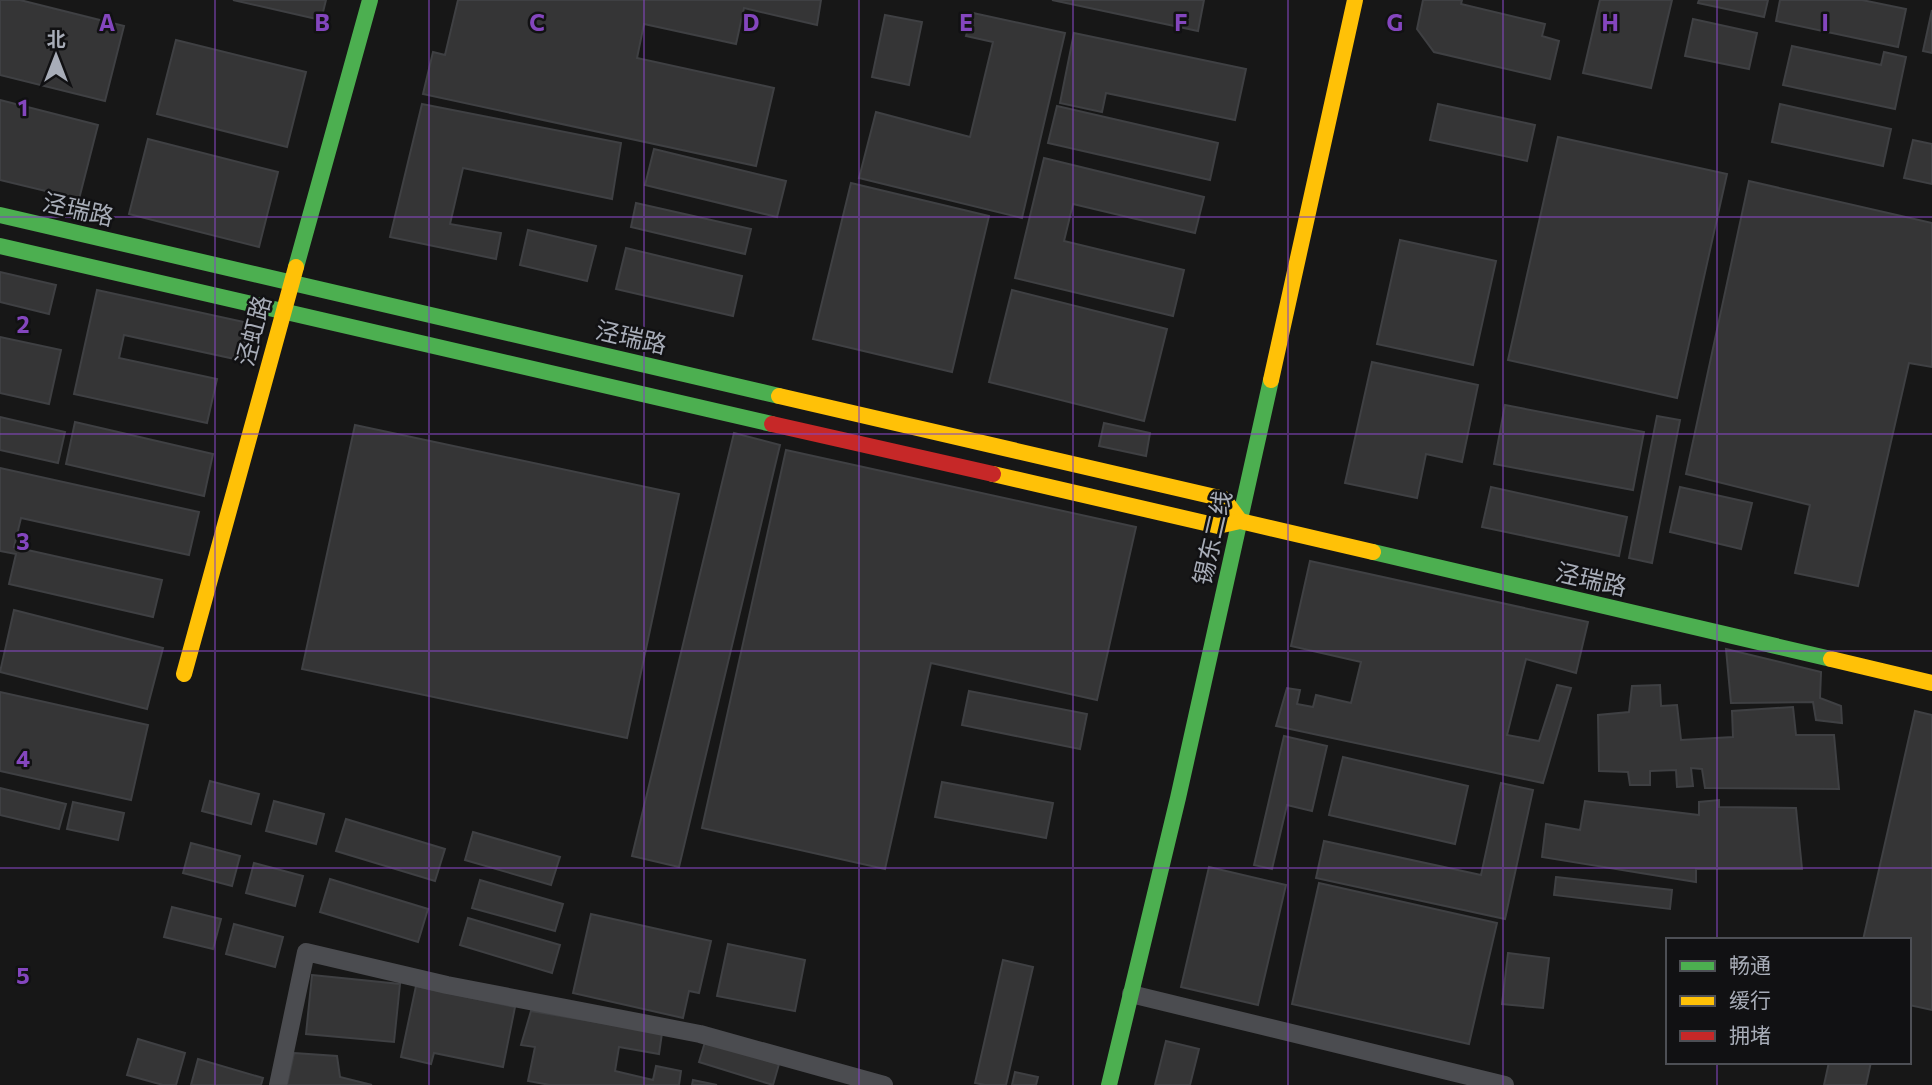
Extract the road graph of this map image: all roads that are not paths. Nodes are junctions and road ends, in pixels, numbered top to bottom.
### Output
1 (370, 0) edge
2 (1355, 0) edge
3 (0, 215) edge
4 (0, 246) edge
5 (291, 282) junction
6 (283, 311) junction
7 (1240, 521) junction
8 (184, 674) dead end
9 (1932, 683) edge
10 (1131, 995) junction
11 (278, 1085) edge
12 (884, 1085) edge
13 (1109, 1085) edge
14 (1505, 1085) edge

1 - 5 street, 泾虹路
2 - 7 street, 锡东二线
3 - 5 street, 泾瑞路
4 - 6 street, 泾瑞路
5 - 6 street, 泾虹路
5 - 7 street, 泾瑞路
6 - 7 street, 泾瑞路
6 - 8 street, 泾虹路
7 - 9 street, 泾瑞路
7 - 10 street, 锡东二线
10 - 13 street, 锡东二线
10 - 14 street
11 - 12 street

